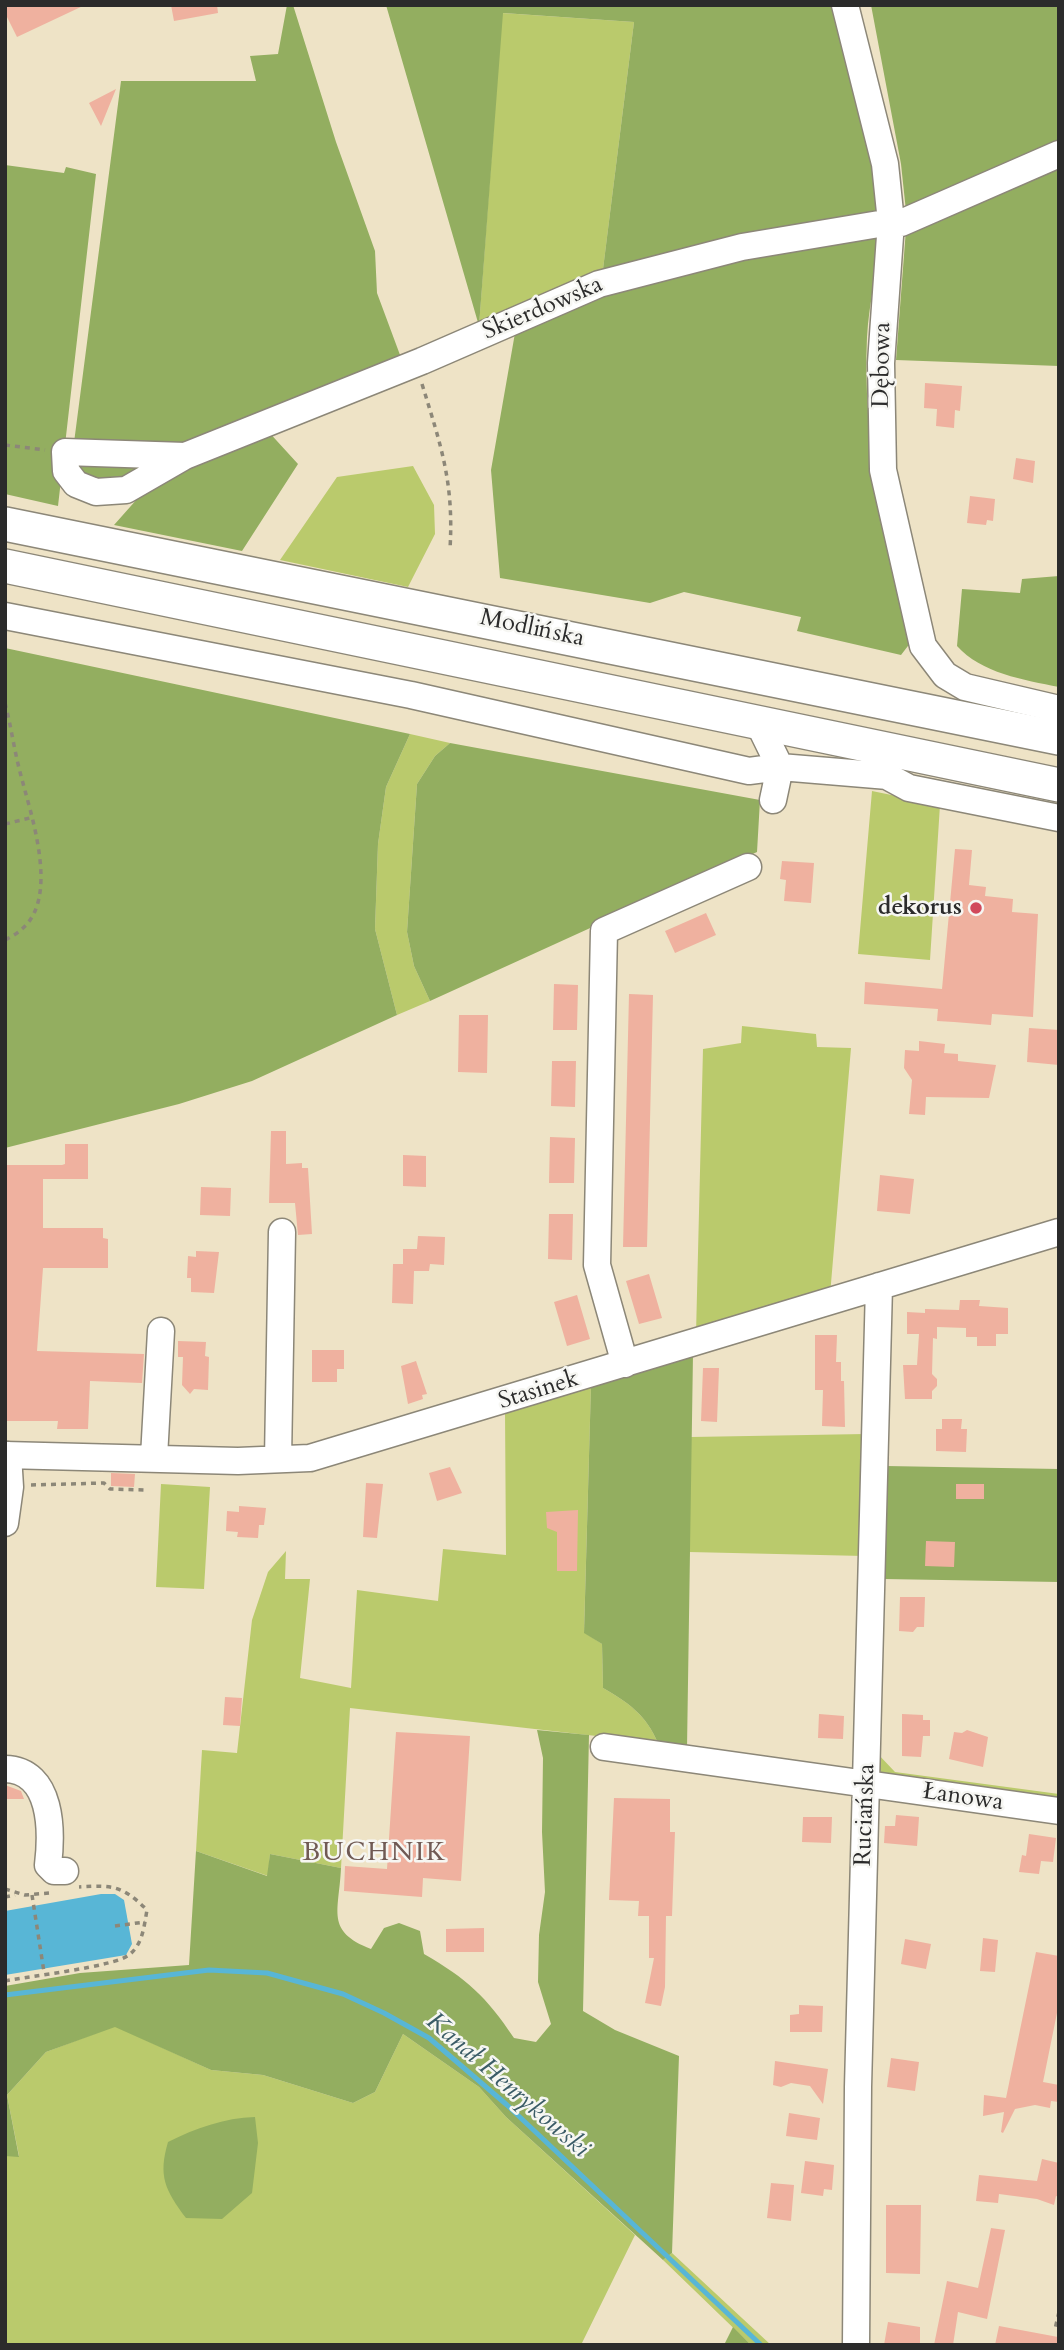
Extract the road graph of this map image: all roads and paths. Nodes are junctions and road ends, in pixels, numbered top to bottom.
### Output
1 (845, 5) edge
2 (1059, 154) edge
3 (891, 222) junction
4 (422, 361) junction
5 (5, 444) edge
6 (65, 452) junction
7 (185, 456) junction
8 (5, 524) edge
9 (450, 549) dead end
10 (5, 566) edge
11 (5, 615) edge
12 (5, 703) edge
13 (1059, 709) edge
14 (760, 723) junction
15 (805, 733) junction
16 (1059, 738) edge
17 (780, 767) junction
18 (888, 776) junction
19 (1059, 785) edge
20 (773, 800) dead end
21 (34, 817) junction
22 (1059, 818) edge
23 (5, 824) edge
24 (748, 867) dead end
25 (5, 940) edge
26 (282, 1232) dead end
27 (1059, 1232) edge
28 (879, 1286) junction
29 (161, 1331) dead end
30 (625, 1364) junction
31 (6, 1455) edge
32 (154, 1457) junction
33 (278, 1459) junction
34 (145, 1490) dead end
35 (9, 1495) junction
36 (5, 1523) edge
37 (604, 1747) dead end
38 (5, 1769) edge
39 (867, 1784) junction
40 (1059, 1811) edge
41 (69, 1880) joint
42 (16, 1894) dead end
43 (32, 1895) dead end
44 (5, 1897) edge
45 (145, 1922) junction
46 (115, 1926) dead end
47 (44, 1971) junction
48 (5, 1981) edge
49 (1059, 2312) edge
50 (1059, 2329) edge
51 (856, 2345) edge

1 - 3 street, Dębowa
2 - 3 street, Skierdowska
3 - 4 street, Skierdowska
3 - 13 street, Dębowa
4 - 7 street, Skierdowska
4 - 9 path
5 - 6 path
6 - 7 street
6 - 7 street, Skierdowska
8 - 16 main road, Modlińska
10 - 14 main road, Modlińska
11 - 17 street
12 - 21 path
14 - 15 main road, Modlińska
14 - 17 street
15 - 18 street, Modlińska
15 - 19 main road, Modlińska
17 - 18 street
17 - 20 street
18 - 22 street, Modlińska
21 - 23 path
21 - 25 path
24 - 30 street
26 - 33 street
27 - 28 street, Stasinek
28 - 30 street, Stasinek
28 - 39 street, Ruciańska
29 - 32 street
30 - 33 street, Stasinek
31 - 32 street, Stasinek
31 - 35 street
32 - 33 street, Stasinek
34 - 35 path
35 - 36 street
37 - 39 street, Łanowa
38 - 41 street
39 - 40 street, Łanowa
39 - 51 street, Ruciańska
41 - 45 path
42 - 44 path
43 - 47 path
45 - 46 path
45 - 47 path
47 - 48 path
49 - 50 path

